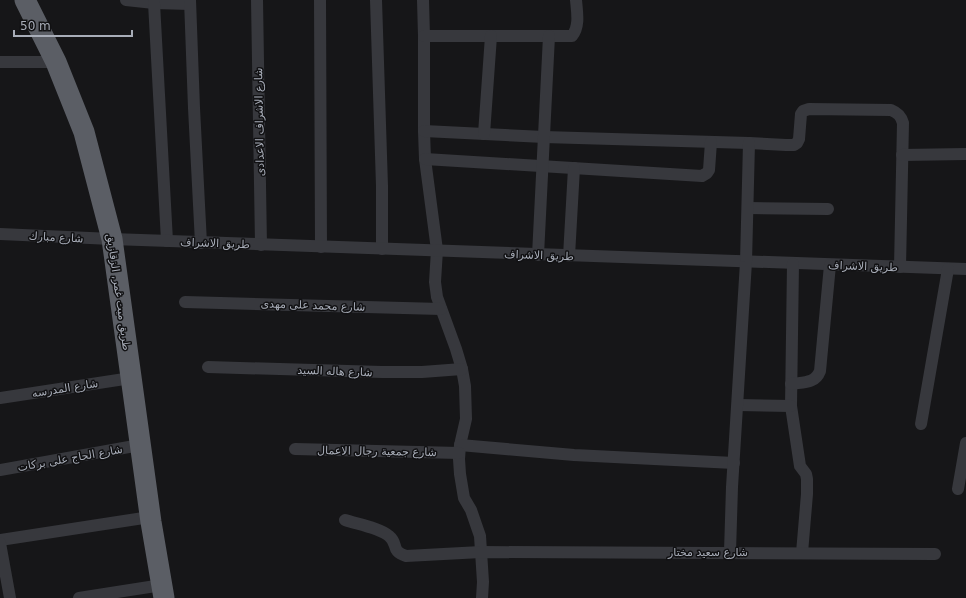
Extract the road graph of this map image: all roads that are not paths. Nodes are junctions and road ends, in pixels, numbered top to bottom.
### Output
1 (25, 0) edge
2 (126, 0) edge
3 (257, 0) edge
4 (320, 0) edge
5 (376, 0) edge
6 (423, 0) edge
7 (576, 0) edge
8 (190, 2) edge
9 (154, 3) junction
10 (424, 36) junction
11 (491, 36) junction
12 (549, 36) junction
13 (0, 62) edge
14 (56, 62) junction
15 (424, 131) junction
16 (484, 134) junction
17 (544, 137) junction
18 (711, 142) junction
19 (749, 143) junction
20 (966, 154) edge
21 (902, 155) junction
22 (425, 159) junction
23 (543, 167) junction
24 (574, 168) junction
25 (748, 208) junction
26 (828, 209) dead end
27 (0, 234) edge
28 (112, 240) junction
29 (167, 241) junction
30 (201, 243) junction
31 (261, 245) junction
32 (321, 247) junction
33 (382, 249) junction
34 (437, 250) junction
35 (538, 255) junction
36 (569, 256) junction
37 (746, 262) junction
38 (793, 264) junction
39 (830, 265) junction
40 (900, 267) junction
41 (948, 269) junction
42 (966, 269) edge
43 (185, 302) dead end
44 (441, 309) junction
45 (208, 367) dead end
46 (462, 369) junction
47 (131, 378) junction
48 (791, 384) junction
49 (0, 398) edge
50 (738, 405) junction
51 (790, 406) junction
52 (921, 424) dead end
53 (966, 443) edge
54 (140, 445) junction
55 (295, 449) dead end
56 (460, 449) junction
57 (734, 463) junction
58 (0, 470) edge
59 (958, 489) dead end
60 (150, 517) junction
61 (345, 520) dead end
62 (0, 541) edge
63 (481, 552) junction
64 (730, 552) junction
65 (802, 553) junction
66 (935, 554) dead end
67 (163, 592) edge
68 (10, 598) edge
69 (79, 598) edge
70 (482, 598) edge

1 - 14 highway, طريق ميت غمر, الزقازيق
2 - 9 street
3 - 31 street, شارع الاشراف الاعدادى
4 - 32 street
5 - 33 street
6 - 10 street
7 - 12 street
8 - 9 street
8 - 30 street
9 - 29 street
10 - 11 street
10 - 15 street
11 - 12 street
11 - 16 street
12 - 17 street
13 - 14 street
14 - 28 highway, طريق ميت غمر, الزقازيق
15 - 16 street
15 - 22 street
16 - 17 street
17 - 18 street
17 - 23 street
18 - 19 street
18 - 24 street
19 - 21 street
19 - 25 street
20 - 21 street
21 - 40 street
22 - 23 street
22 - 34 street
23 - 24 street
23 - 35 street
24 - 36 street
25 - 26 street
25 - 37 street
27 - 28 street, شارع مبارك
28 - 29 street, طريق الاشراف
28 - 47 highway, طريق ميت غمر, الزقازيق
29 - 30 street, طريق الاشراف
30 - 31 street, طريق الاشراف
31 - 32 street, طريق الاشراف
32 - 33 street, طريق الاشراف
33 - 34 street, طريق الاشراف
34 - 35 street, طريق الاشراف
34 - 44 street
35 - 36 street, طريق الاشراف
36 - 37 street, طريق الاشراف
37 - 38 street, طريق الاشراف
37 - 50 street
38 - 39 street, طريق الاشراف
38 - 48 street
39 - 40 street, طريق الاشراف
39 - 48 street
40 - 41 street, طريق الاشراف
41 - 42 street, طريق الاشراف
41 - 52 street
43 - 44 street, شارع محمد على مهدى
44 - 46 street
45 - 46 street, شارع هاله السيد
46 - 56 street
47 - 49 street, شارع المدرسه
47 - 54 highway, طريق ميت غمر, الزقازيق
48 - 51 street
50 - 51 street
50 - 57 street
51 - 65 street
53 - 59 street
54 - 58 street, شارع الحاج على بركات
54 - 60 highway, طريق ميت غمر, الزقازيق
55 - 56 street, شارع جمعية رجال الاعمال
56 - 57 street, شارع جمعية رجال الاعمال
56 - 63 street
57 - 64 street
60 - 62 street
60 - 67 highway, طريق ميت غمر, الزقازيق
61 - 63 street, شارع سعيد مختار
62 - 68 street
63 - 64 street, شارع سعيد مختار
63 - 70 street
64 - 65 street, شارع سعيد مختار
65 - 66 street, شارع سعيد مختار
67 - 69 street

